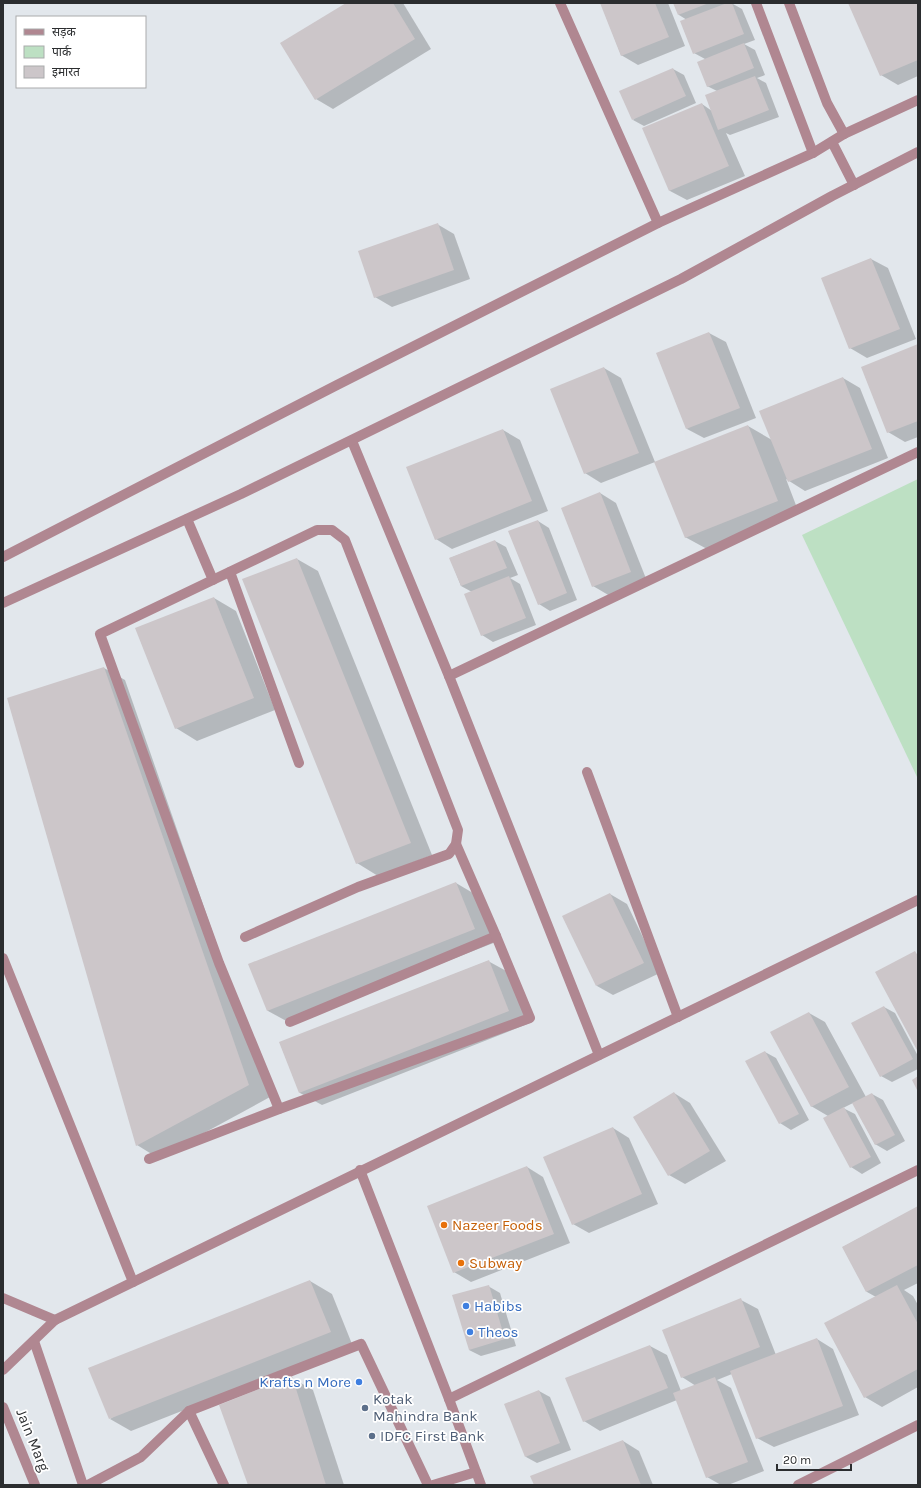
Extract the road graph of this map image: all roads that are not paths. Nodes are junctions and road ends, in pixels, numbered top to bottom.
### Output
1 (560, 3) edge
2 (756, 3) edge
3 (789, 3) edge
4 (918, 100) edge
5 (844, 134) junction
6 (832, 142) junction
7 (918, 152) edge
8 (813, 153) junction
9 (854, 185) junction
10 (658, 223) junction
11 (352, 441) junction
12 (918, 452) edge
13 (187, 519) junction
14 (3, 557) edge
15 (230, 572) junction
16 (213, 580) junction
17 (3, 603) edge
18 (449, 676) junction
19 (299, 763) dead end
20 (587, 772) dead end
21 (456, 844) junction
22 (918, 900) edge
23 (496, 936) junction
24 (245, 937) dead end
25 (3, 958) edge
26 (678, 1017) junction
27 (290, 1022) dead end
28 (599, 1055) junction
29 (279, 1109) junction
30 (149, 1159) dead end
31 (360, 1170) junction
32 (918, 1170) edge
33 (133, 1282) junction
34 (3, 1298) edge
35 (55, 1320) junction
36 (34, 1341) junction
37 (3, 1370) edge
38 (449, 1399) junction
39 (3, 1407) edge
40 (189, 1411) junction
41 (917, 1429) edge
42 (476, 1472) junction
43 (35, 1485) edge
44 (83, 1485) edge
45 (88, 1485) edge
46 (224, 1485) edge
47 (428, 1485) edge
48 (433, 1485) edge
49 (481, 1485) edge
50 (798, 1485) edge

1 - 10 street
2 - 8 street
3 - 5 street
4 - 5 street
5 - 6 street
6 - 8 street
6 - 9 street
7 - 9 street
8 - 10 street
9 - 11 street
10 - 14 street
11 - 13 street
11 - 18 street
12 - 18 street
13 - 16 street
13 - 17 street
15 - 16 street
15 - 19 street
15 - 21 street
16 - 29 street
18 - 28 street
20 - 26 street
21 - 23 street
21 - 24 street
22 - 26 street
23 - 27 street
23 - 29 street
25 - 33 street
26 - 28 street
28 - 31 street
29 - 30 street
31 - 33 street
31 - 38 street
32 - 38 street
33 - 35 street
34 - 35 street
35 - 36 street
36 - 37 street
36 - 44 street
38 - 42 street
39 - 43 street, Jain Marg
40 - 45 street
40 - 46 street
40 - 47 street
41 - 50 street
42 - 48 street
42 - 49 street

